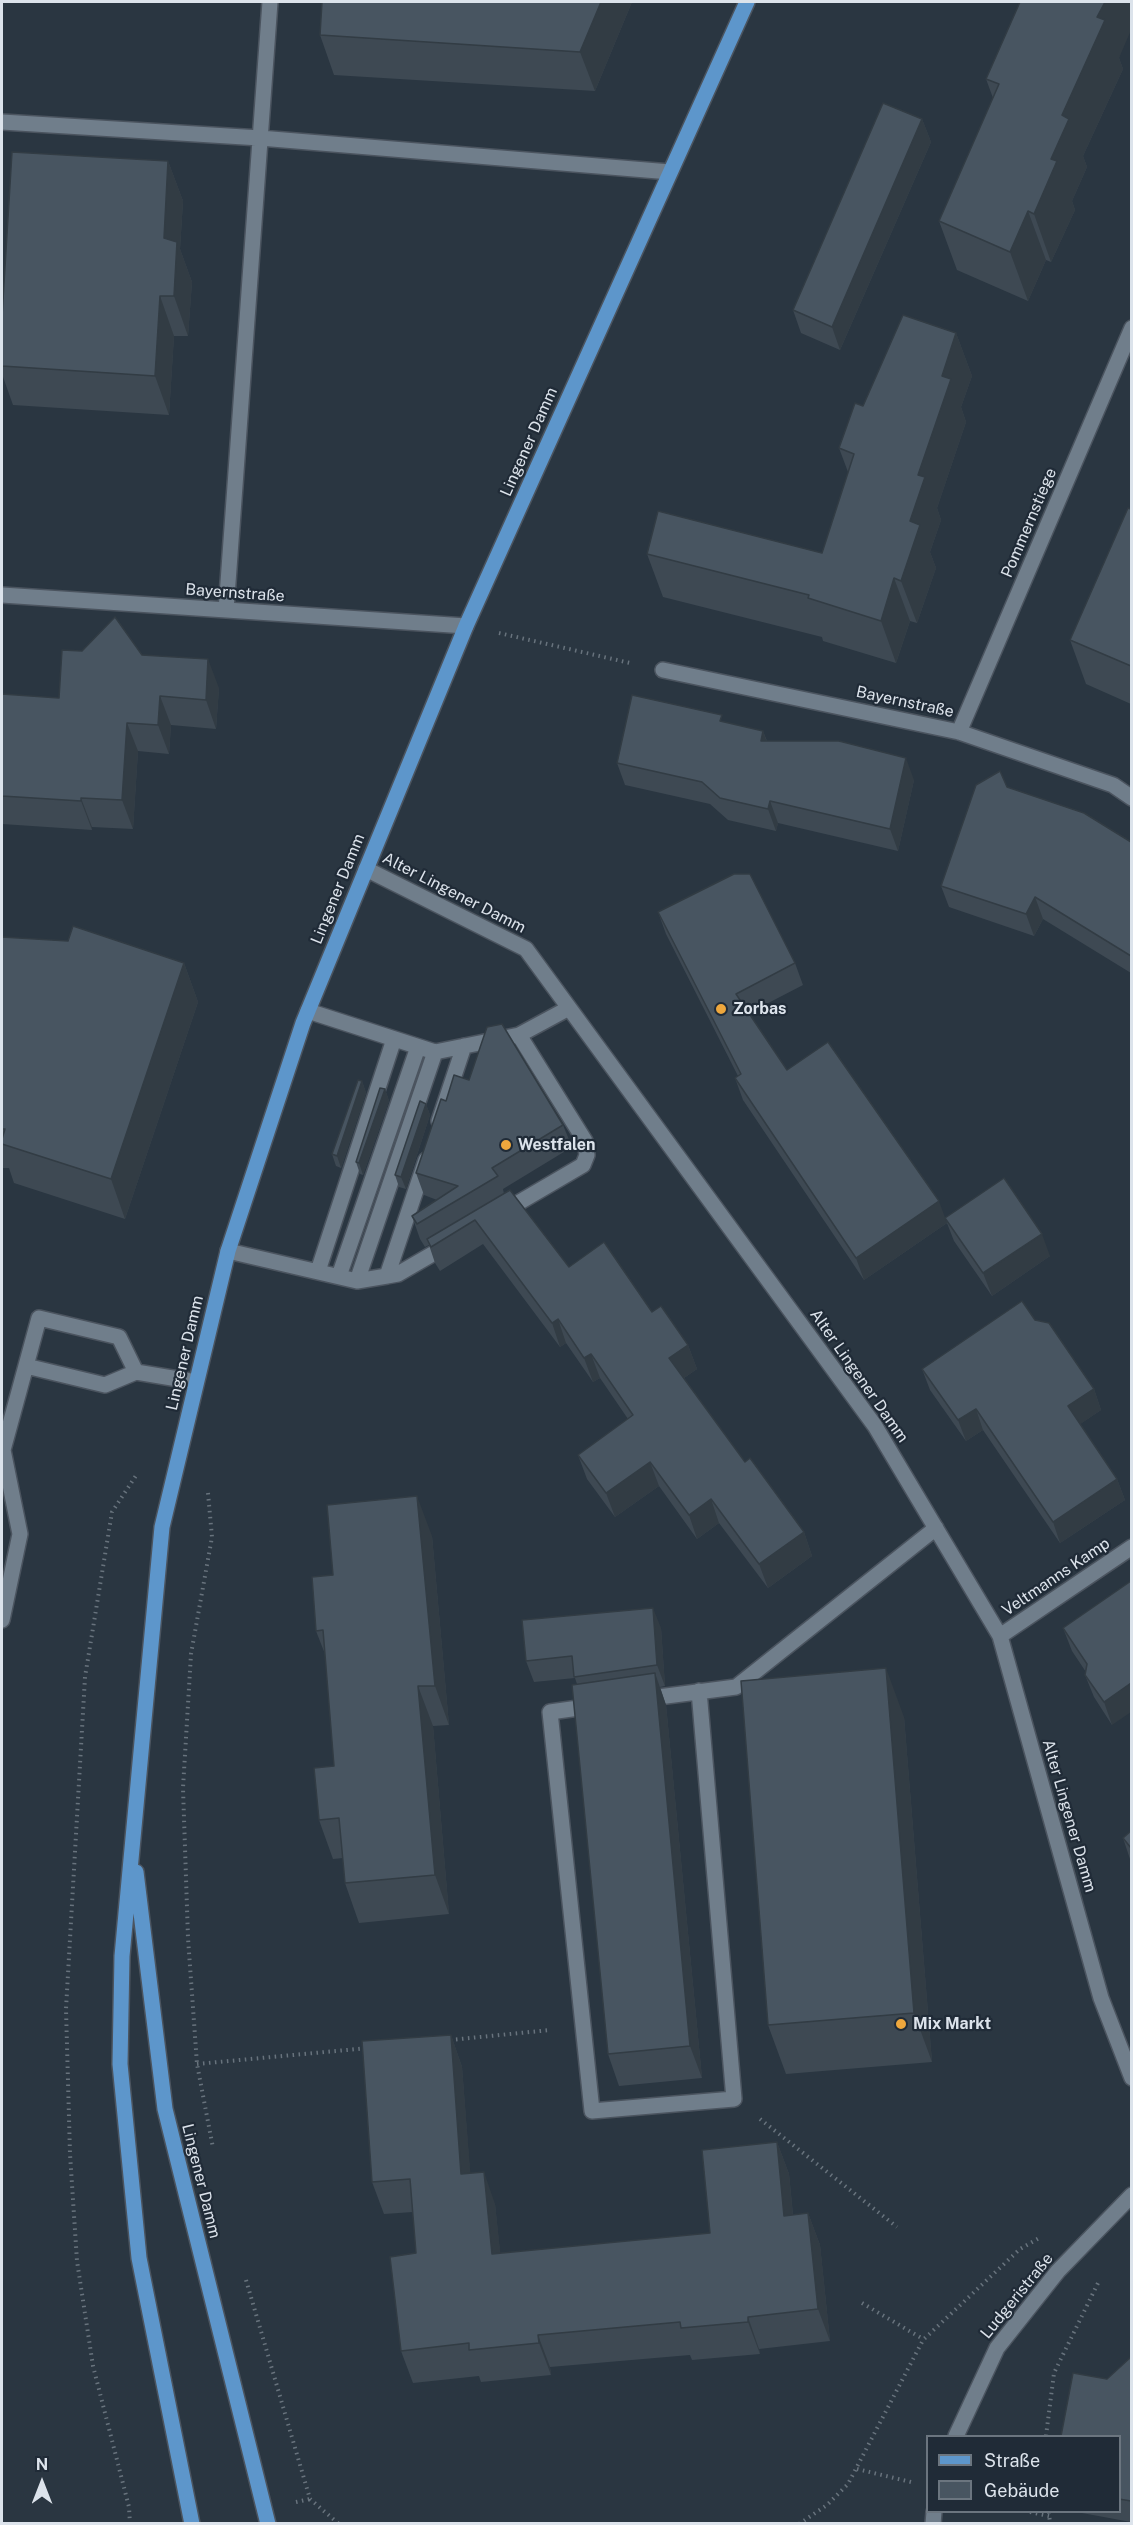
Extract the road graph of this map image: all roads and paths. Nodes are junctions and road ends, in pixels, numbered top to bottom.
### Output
1 (270, 2) edge
2 (747, 2) edge
3 (2, 122) edge
4 (260, 138) junction
5 (670, 171) junction
6 (1131, 328) edge
7 (2, 595) edge
8 (226, 610) junction
9 (466, 626) junction
10 (663, 670) joint
11 (959, 732) junction
12 (1131, 798) edge
13 (366, 869) junction
14 (569, 1008) junction
15 (308, 1011) junction
16 (519, 1035) junction
17 (394, 1039) junction
18 (464, 1046) junction
19 (418, 1047) junction
20 (435, 1052) junction
21 (491, 1219) edge
22 (461, 1237) edge
23 (228, 1251) junction
24 (318, 1271) junction
25 (339, 1276) junction
26 (387, 1276) junction
27 (357, 1281) junction
28 (26, 1366) junction
29 (136, 1372) junction
30 (196, 1382) junction
31 (207, 1489) dead end
32 (936, 1528) junction
33 (1131, 1547) edge
34 (2, 1620) edge
35 (1000, 1636) junction
36 (699, 1691) junction
37 (630, 1700) edge
38 (607, 1704) edge
39 (132, 1842) junction
40 (583, 2027) junction
41 (443, 2040) edge
42 (373, 2047) edge
43 (197, 2064) junction
44 (1131, 2078) edge
45 (734, 2098) junction
46 (215, 2158) dead end
47 (1131, 2195) edge
48 (897, 2227) dead end
49 (1040, 2237) dead end
50 (244, 2273) dead end
51 (1100, 2277) dead end
52 (862, 2303) dead end
53 (923, 2340) junction
54 (956, 2435) edge
55 (1046, 2435) edge
56 (857, 2469) junction
57 (918, 2484) dead end
58 (1049, 2514) edge
59 (192, 2523) edge
60 (268, 2523) edge
61 (339, 2523) edge
62 (799, 2523) edge
63 (1050, 2523) edge

1 - 4 street
2 - 5 main road, Lingener Damm
3 - 4 street
4 - 5 street
4 - 8 street
5 - 9 main road, Lingener Damm
6 - 11 street, Pommernstiege
7 - 8 street, Bayernstraße
8 - 9 street, Bayernstraße
9 - 10 path
9 - 13 main road, Lingener Damm
10 - 11 street, Bayernstraße
11 - 12 street, Bayernstraße
13 - 14 street, Alter Lingener Damm
13 - 15 main road, Lingener Damm
14 - 16 street
14 - 32 street, Alter Lingener Damm
15 - 17 street
15 - 23 main road, Lingener Damm
16 - 18 street
16 - 21 street
17 - 19 street
17 - 24 street
18 - 20 street
18 - 26 street
19 - 20 street
19 - 25 street
20 - 27 street
22 - 26 street
23 - 24 street
23 - 30 main road, Lingener Damm
24 - 25 street
25 - 27 street
26 - 27 street
28 - 29 street
28 - 29 street
28 - 34 street
29 - 30 street
30 - 39 main road, Lingener Damm
31 - 43 path
32 - 35 street, Alter Lingener Damm
32 - 36 street
33 - 35 street, Veltmanns Kamp
35 - 44 street, Alter Lingener Damm
36 - 37 street
36 - 45 street
38 - 40 street
39 - 59 main road, Lingener Damm
39 - 60 main road, Lingener Damm
40 - 41 path
40 - 45 street
42 - 43 path
43 - 46 path
45 - 48 path
47 - 54 street, Ludgeristraße
49 - 53 path
50 - 61 path
51 - 55 path
52 - 53 path
53 - 56 path
56 - 57 path
56 - 62 path
58 - 63 path

